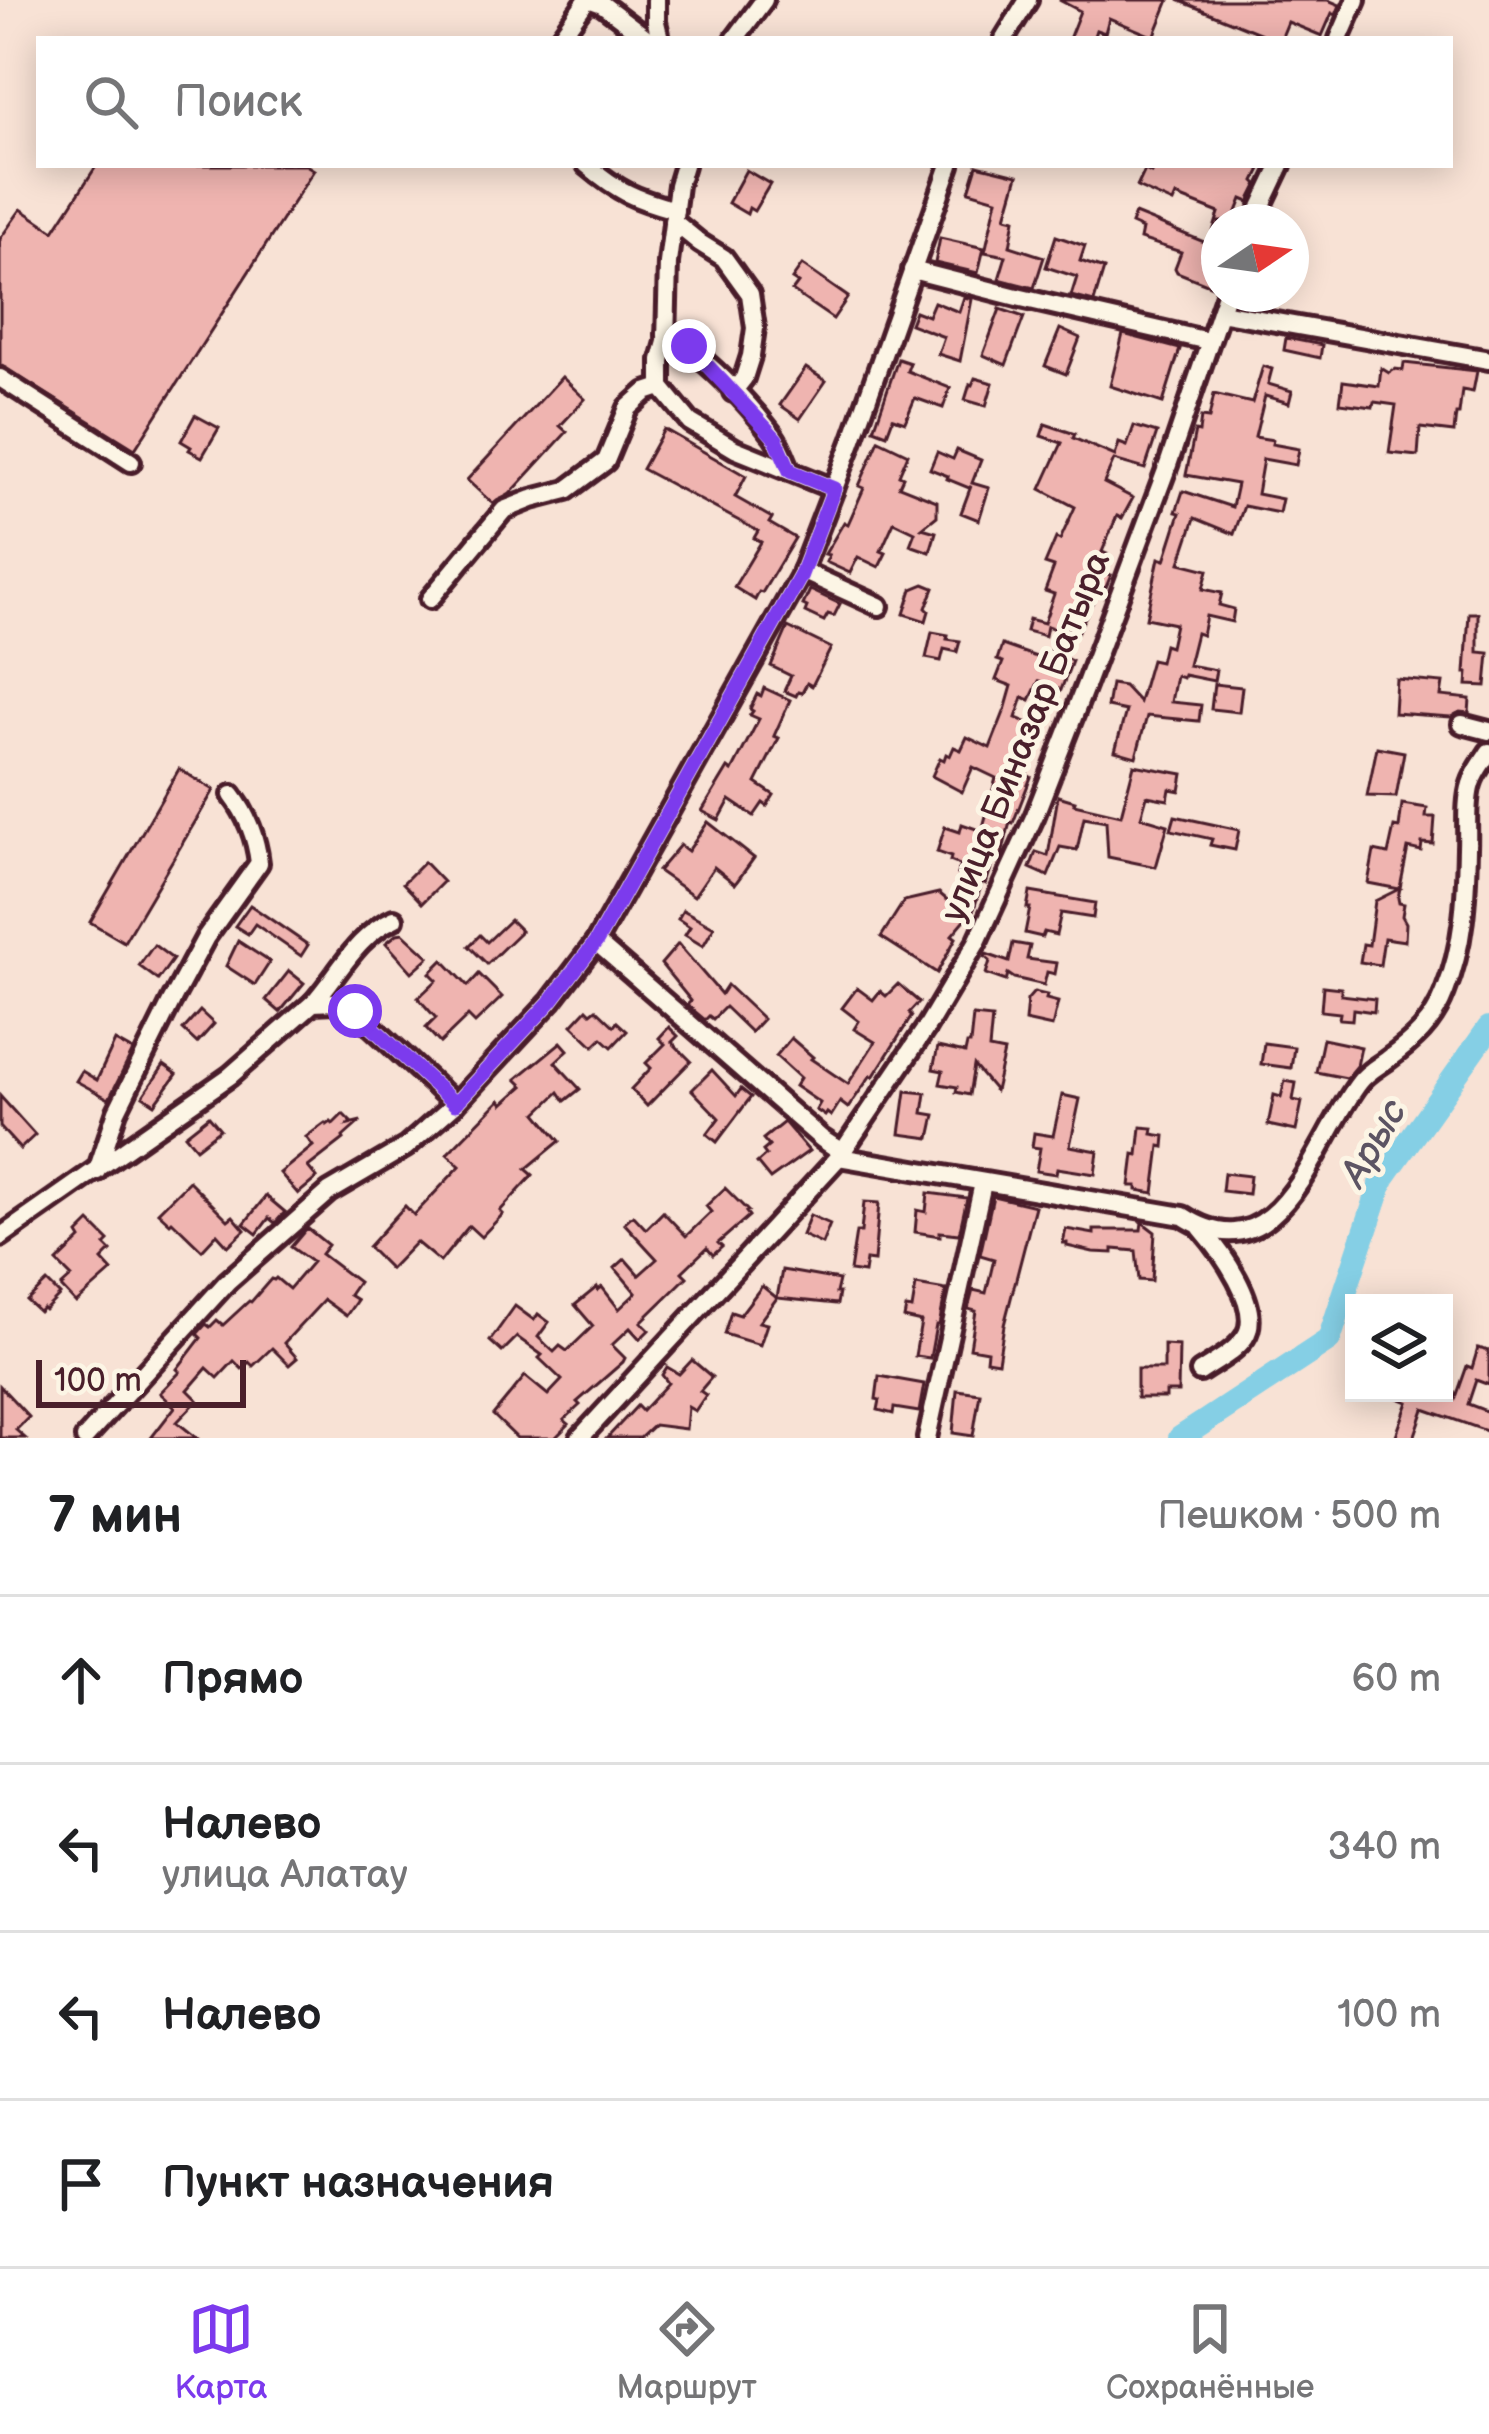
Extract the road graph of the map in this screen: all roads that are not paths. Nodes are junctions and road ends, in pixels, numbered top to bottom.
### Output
1 (589, 0) edge
2 (656, 0) edge
3 (764, 0) edge
4 (1028, 0) edge
5 (1357, 0) edge
6 (561, 36) edge
7 (644, 36) edge
8 (659, 36) edge
9 (737, 36) edge
10 (1006, 36) edge
11 (1340, 36) edge
12 (590, 168) edge
13 (683, 168) edge
14 (949, 168) edge
15 (1280, 168) edge
16 (1263, 204) edge
17 (674, 215) junction
18 (912, 270) junction
19 (1219, 312) edge
20 (1264, 312) edge
21 (666, 334) junction
22 (1208, 341) junction
23 (1489, 361) edge
24 (0, 378) edge
25 (661, 387) junction
26 (733, 392) junction
27 (131, 462) dead end
28 (790, 471) junction
29 (834, 489) junction
30 (802, 571) junction
31 (430, 599) dead end
32 (879, 606) dead end
33 (1462, 724) dead end
34 (1489, 730) edge
35 (1489, 752) edge
36 (232, 795) dead end
37 (394, 919) dead end
38 (596, 942) junction
39 (314, 1004) junction
40 (455, 1104) junction
41 (840, 1155) junction
42 (97, 1172) junction
43 (983, 1183) junction
44 (1200, 1227) junction
45 (0, 1237) edge
46 (1200, 1372) dead end
47 (86, 1438) edge
48 (580, 1438) edge
49 (927, 1438) edge

1 - 6 street
1 - 7 street
2 - 8 street
3 - 9 street
4 - 10 street
5 - 11 street
12 - 17 street
13 - 17 street
14 - 18 street
15 - 16 street
17 - 21 street
17 - 26 street
18 - 22 street
18 - 29 street
19 - 22 street, улица Биназар Батыра
20 - 23 street
21 - 25 street
21 - 26 street
22 - 41 street, улица Биназар Батыра
24 - 27 street
25 - 28 street
25 - 31 street
26 - 28 street
28 - 29 street
29 - 30 street
30 - 32 street
30 - 38 street
33 - 34 street
35 - 44 street
36 - 42 street
37 - 39 street
38 - 40 street
38 - 41 street
39 - 40 street
39 - 42 street
40 - 47 street
41 - 43 street
41 - 48 street, улица Биназар Батыра
42 - 45 street
43 - 44 street
43 - 49 street
44 - 46 street

